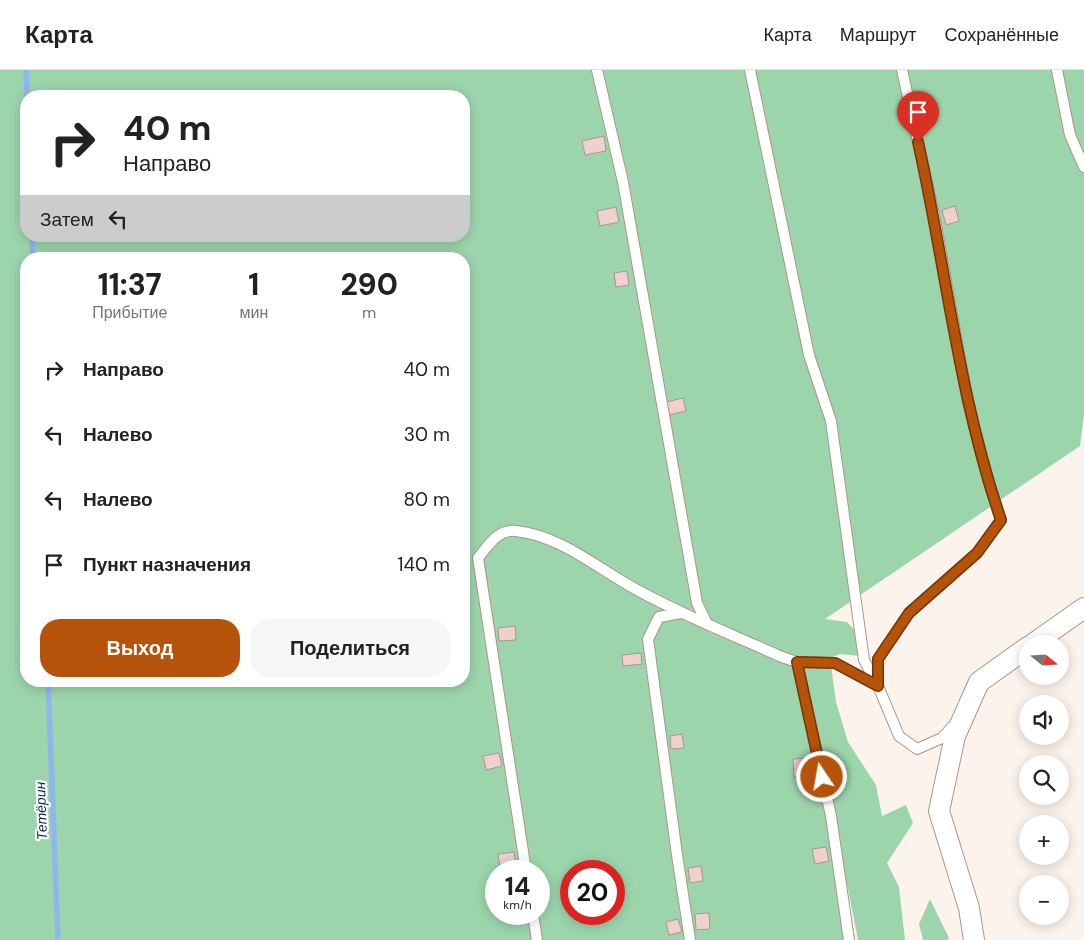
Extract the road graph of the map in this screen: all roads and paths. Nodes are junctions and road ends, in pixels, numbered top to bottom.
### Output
1 (597, 70) edge
2 (750, 70) edge
3 (902, 70) edge
4 (1057, 70) edge
5 (1084, 167) edge
6 (1084, 608) edge
7 (681, 613) junction
8 (707, 624) junction
9 (1046, 635) edge
10 (1019, 654) edge
11 (797, 662) junction
12 (878, 686) junction
13 (966, 712) junction
14 (524, 860) edge
15 (535, 925) edge
16 (537, 940) edge
17 (690, 940) edge
18 (849, 940) edge
19 (974, 940) edge

1 - 8 lane
2 - 12 lane
3 - 12 lane
4 - 5 lane
6 - 9 street
7 - 8 lane
7 - 14 lane
7 - 17 lane
8 - 11 lane
10 - 13 street
11 - 12 lane
11 - 18 lane
12 - 13 lane
13 - 19 street
15 - 16 lane

